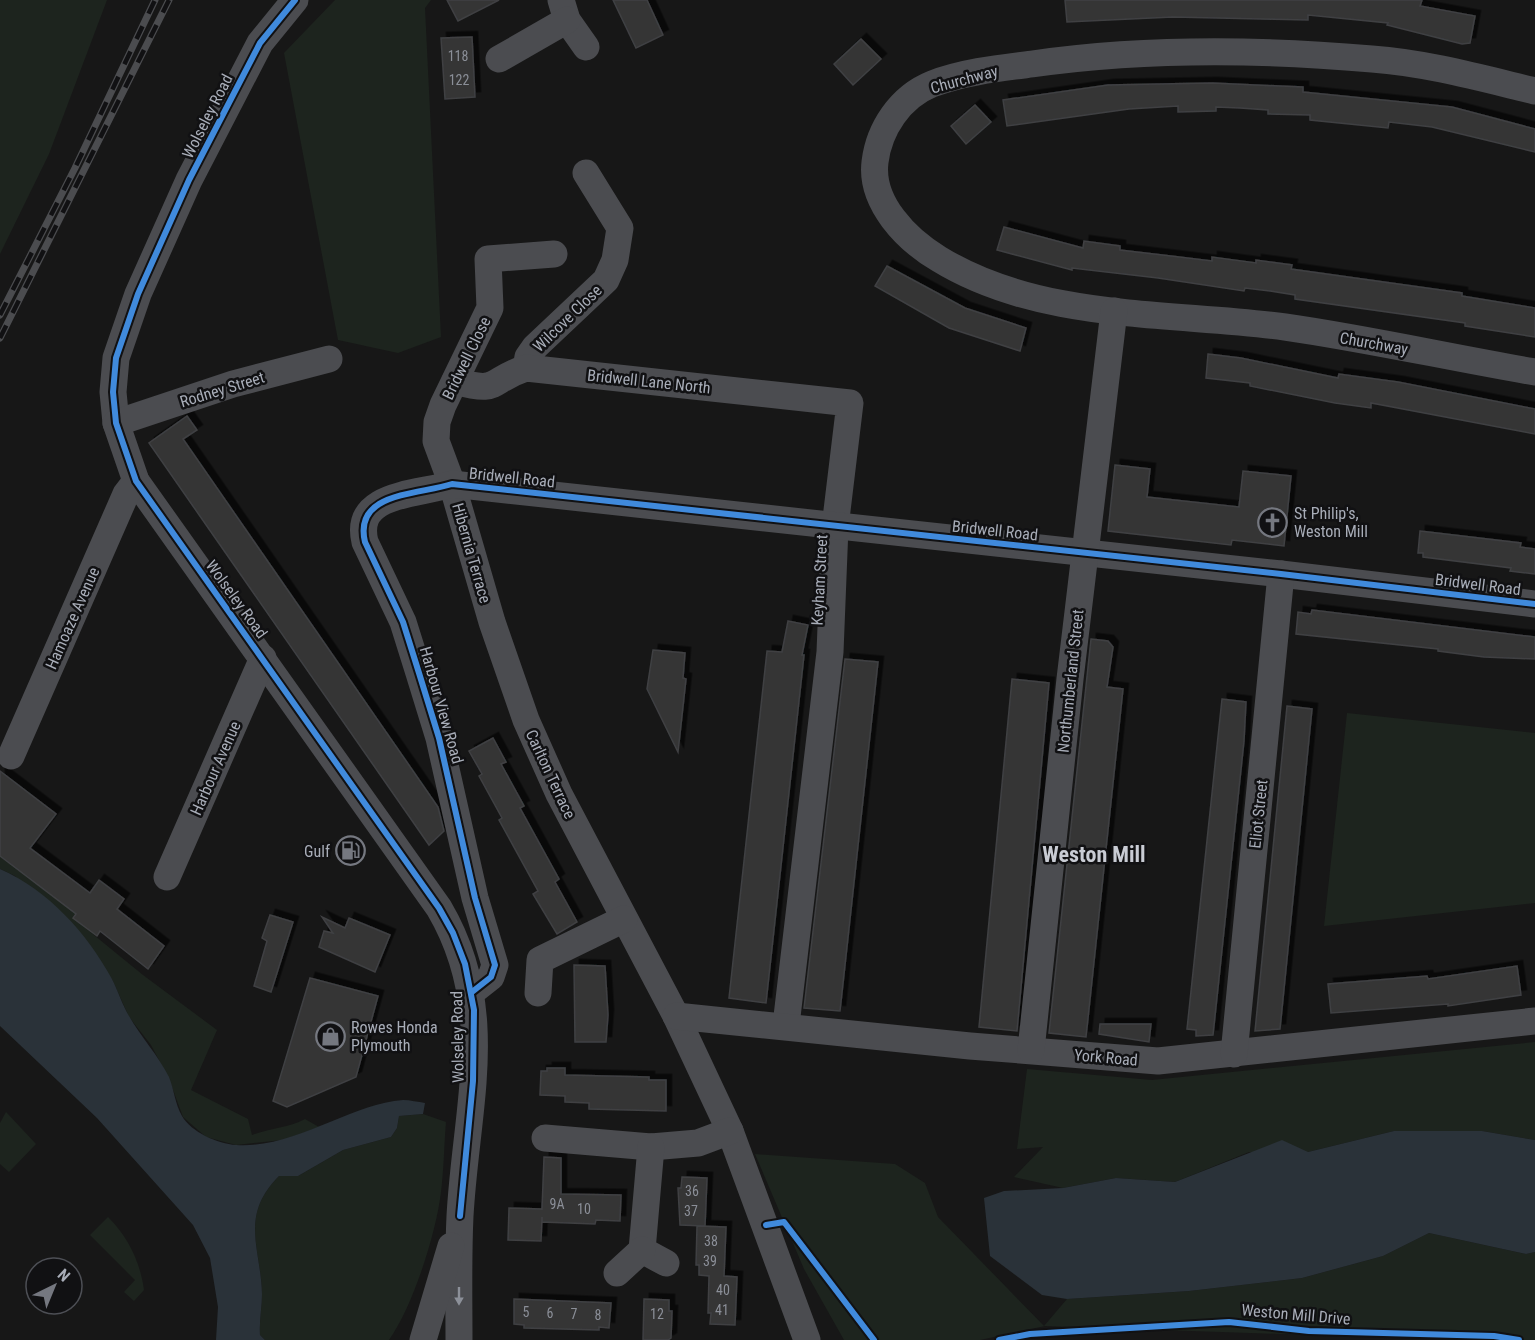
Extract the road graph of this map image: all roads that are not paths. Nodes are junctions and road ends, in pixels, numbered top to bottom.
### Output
1 (295, 0) edge
2 (564, 10) edge
3 (586, 47) dead end
4 (499, 59) dead end
5 (1535, 92) edge
6 (586, 173) dead end
7 (555, 254) dead end
8 (1114, 311) junction
9 (329, 359) dead end
10 (526, 368) junction
11 (1535, 372) edge
12 (455, 381) junction
13 (850, 403) joint
14 (116, 423) junction
15 (136, 482) junction
16 (452, 484) junction
17 (835, 527) junction
18 (1085, 552) junction
19 (1281, 574) junction
20 (1535, 604) edge
21 (492, 622) joint
22 (263, 658) junction
23 (11, 756) dead end
24 (167, 878) dead end
25 (624, 919) junction
26 (472, 992) junction
27 (538, 993) dead end
28 (676, 1016) junction
29 (1535, 1021) edge
30 (786, 1025) junction
31 (1031, 1050) junction
32 (1234, 1054) junction
33 (730, 1131) junction
34 (545, 1138) dead end
35 (651, 1147) junction
36 (460, 1216) junction
37 (642, 1250) junction
38 (666, 1263) dead end
39 (617, 1273) dead end
40 (423, 1340) edge
41 (459, 1340) edge
42 (807, 1340) edge

1 - 14 street, Wolseley Road
2 - 3 street
2 - 4 street
5 - 8 street, Churchway
6 - 10 street, Wilcove Close
7 - 12 street, Bridwell Close
8 - 11 street, Churchway
8 - 18 street, Northumberland Street
9 - 14 street, Rodney Street
10 - 12 street
10 - 13 street, Bridwell Lane North
12 - 16 street, Bridwell Close
13 - 17 street, Keyham Street
14 - 15 street, Wolseley Road
15 - 22 street, Wolseley Road
15 - 23 street, Hamoaze Avenue
16 - 17 street, Bridwell Road
16 - 21 street, Hibernia Terrace
16 - 26 street, Harbour View Road
17 - 18 street, Bridwell Road
17 - 30 street, Keyham Street
18 - 19 street, Bridwell Road
18 - 31 street, Northumberland Street
19 - 20 street, Bridwell Road
19 - 32 street, Eliot Street
21 - 25 street, Carlton Terrace
22 - 24 street, Harbour Avenue
22 - 26 street, Wolseley Road
25 - 27 street
25 - 28 street, Carlton Terrace
26 - 36 street, Wolseley Road
28 - 30 street, York Road
28 - 33 street, Carlton Terrace
29 - 32 street, York Road
30 - 31 street, York Road
31 - 32 street, York Road
33 - 35 street
33 - 42 street, Carlton Terrace
34 - 35 street
35 - 37 street
36 - 40 street, Wolseley Road
36 -> 41 street, Wolseley Road
37 - 38 street
37 - 39 street

